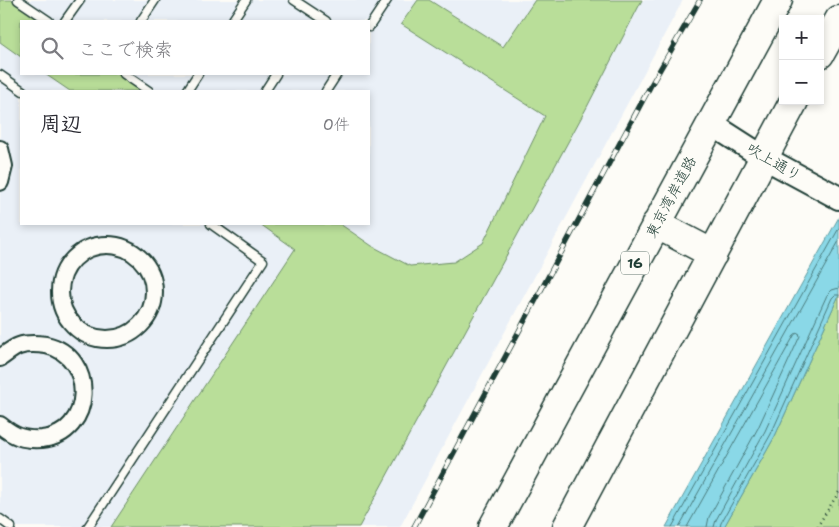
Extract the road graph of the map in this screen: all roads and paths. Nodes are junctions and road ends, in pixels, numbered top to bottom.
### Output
1 (18, 0) edge
2 (80, 0) edge
3 (154, 0) edge
4 (246, 0) edge
5 (294, 0) edge
6 (387, 0) edge
7 (778, 0) edge
8 (313, 13) junction
9 (48, 20) edge
10 (66, 20) edge
11 (142, 20) edge
12 (233, 20) edge
13 (309, 20) edge
14 (324, 20) edge
15 (839, 20) edge
16 (370, 26) edge
17 (824, 47) edge
18 (0, 75) edge
19 (125, 75) edge
20 (197, 75) edge
21 (275, 75) edge
22 (337, 75) edge
23 (22, 90) edge
24 (148, 90) edge
25 (188, 90) edge
26 (266, 90) edge
27 (327, 90) edge
28 (792, 105) edge
29 (710, 123) junction
30 (0, 149) edge
31 (763, 157) junction
32 (0, 182) edge
33 (833, 195) edge
34 (656, 224) junction
35 (212, 225) edge
36 (94, 247) joint
37 (713, 254) junction
38 (0, 358) edge
39 (0, 425) edge
40 (839, 492) edge
41 (0, 520) edge
42 (11, 527) edge
43 (88, 527) edge
44 (493, 527) edge
45 (567, 527) edge
46 (817, 527) edge

1 - 9 lane
2 - 10 lane
3 - 11 lane
4 - 12 lane
5 - 8 lane
6 - 16 lane
7 - 29 highway, 東京湾岸道路 / 16
8 - 13 lane
8 - 14 lane
15 - 17 highway
18 - 23 lane
19 - 24 lane
20 - 25 lane
21 - 26 lane
22 - 27 lane
28 - 31 highway
29 - 31 street, 吹上通り
29 - 34 highway, 東京湾岸道路 / 16
30 - 32 street
31 - 33 street, 吹上通り
31 - 37 highway
34 - 37 highway
34 - 44 highway, 東京湾岸道路 / 16
35 - 43 lane
36 - 36 street
37 - 45 highway
38 - 39 street
40 - 46 path
41 - 42 lane

